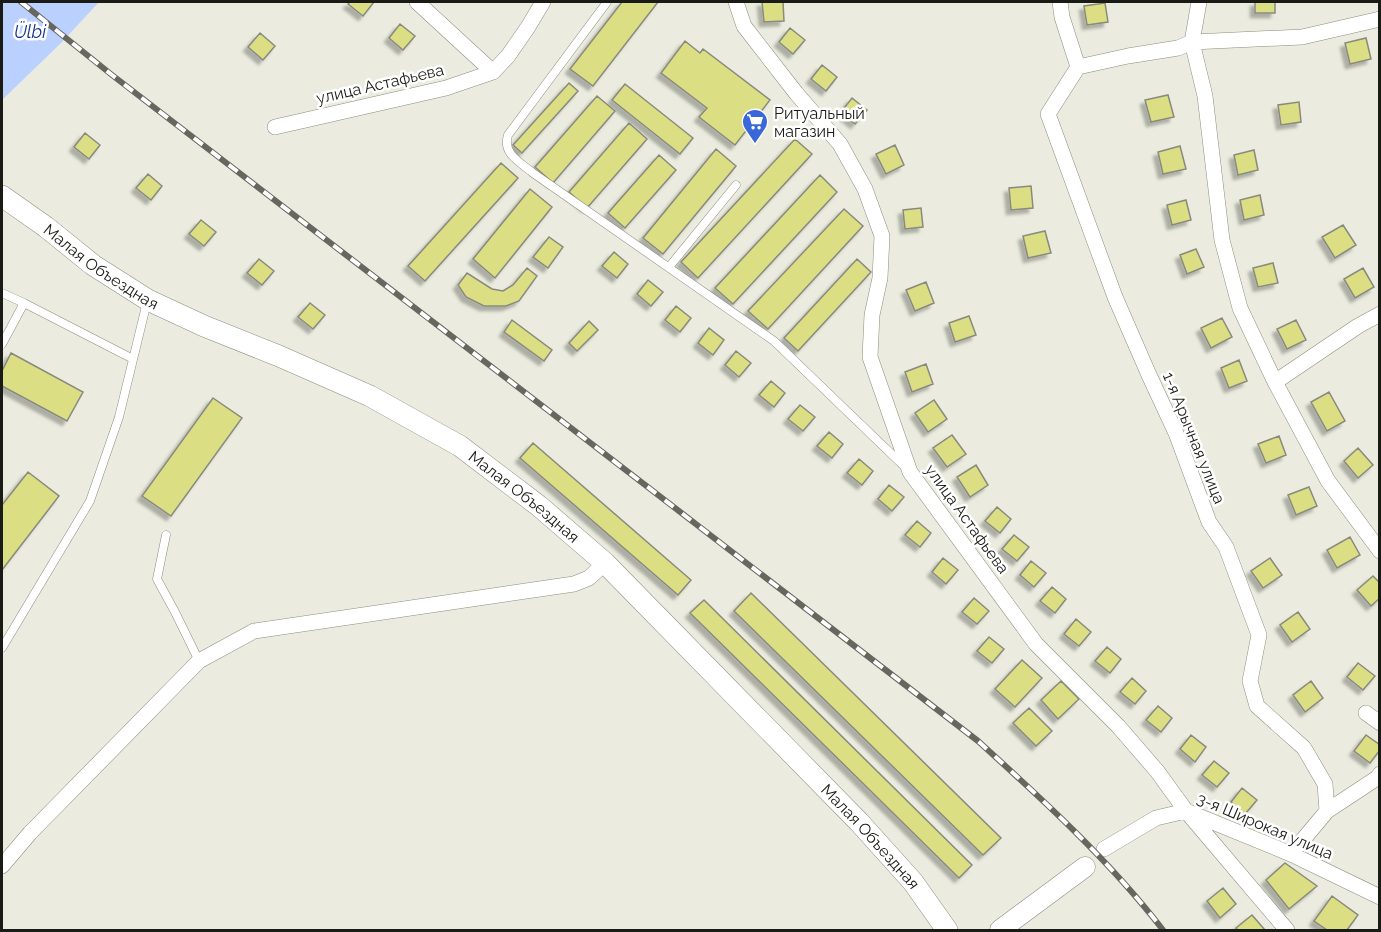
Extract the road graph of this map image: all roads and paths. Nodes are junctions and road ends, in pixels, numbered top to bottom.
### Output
1 (417, 2) edge
2 (543, 2) edge
3 (607, 2) edge
4 (736, 2) edge
5 (1060, 2) edge
6 (1199, 2) edge
7 (1380, 19) edge
8 (1192, 42) junction
9 (1078, 67) junction
10 (493, 72) junction
11 (275, 127) dead end
12 (736, 185) dead end
13 (2, 196) edge
14 (669, 267) junction
15 (2, 293) edge
16 (148, 300) junction
17 (24, 303) junction
18 (1380, 314) edge
19 (2, 344) edge
20 (133, 359) junction
21 (1275, 382) junction
22 (910, 472) junction
23 (166, 535) dead end
24 (1380, 551) edge
25 (605, 563) junction
26 (2, 648) edge
27 (199, 661) junction
28 (1366, 713) dead end
29 (1380, 723) edge
30 (1380, 774) edge
31 (1186, 811) junction
32 (1327, 811) junction
33 (1104, 849) dead end
34 (1291, 854) junction
35 (2, 866) edge
36 (1085, 867) dead end
37 (1380, 897) edge
38 (947, 930) edge
39 (1000, 930) edge
40 (1287, 930) edge

1 - 10 street
2 - 10 street
3 - 14 lane
4 - 22 street, улица Астафьева
5 - 9 street
6 - 8 street
7 - 8 street
8 - 9 street
8 - 21 street
9 - 32 street, 1-я Арычная улица
10 - 11 street, улица Астафьева
12 - 14 lane
13 - 16 main road, Малая Объездная
14 - 22 lane
15 - 17 lane
16 - 20 lane
16 - 25 main road, Малая Объездная
17 - 19 lane
17 - 20 lane
18 - 21 street
20 - 26 lane
21 - 24 street
22 - 31 street, улица Астафьева
23 - 27 lane
25 - 27 street
25 - 38 main road, Малая Объездная
27 - 35 street
28 - 29 street
30 - 32 street
31 - 33 street, 3-я Широкая улица
31 - 34 street, 3-я Широкая улица
31 - 40 street, улица Астафьева
32 - 34 street
34 - 37 street, 3-я Широкая улица
36 - 39 street

